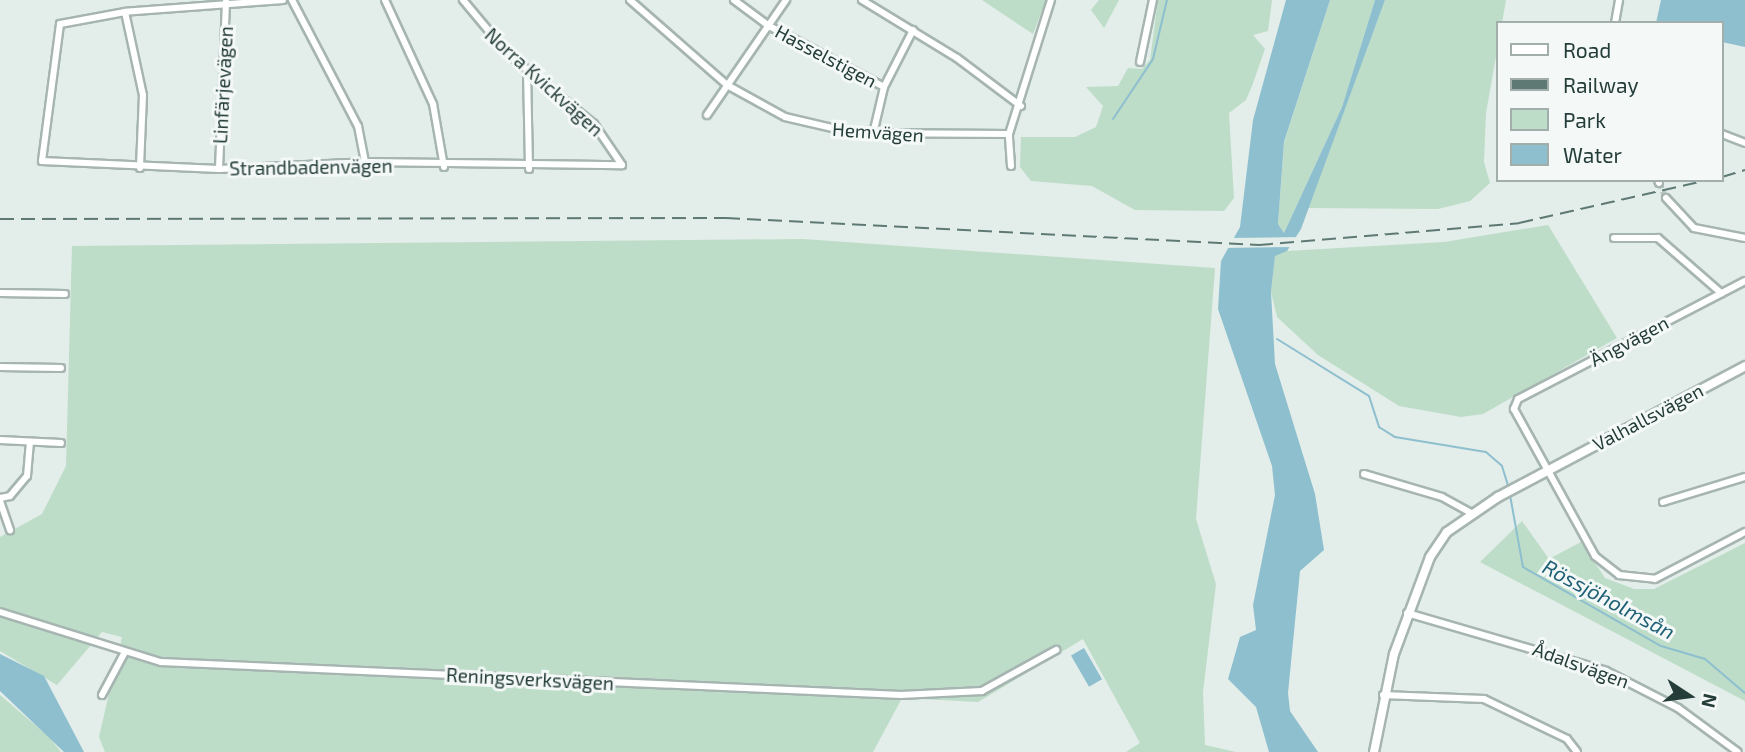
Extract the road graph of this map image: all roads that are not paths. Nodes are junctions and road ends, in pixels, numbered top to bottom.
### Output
1 (283, 0) edge
2 (292, 0) edge
3 (384, 0) edge
4 (463, 0) edge
5 (630, 0) edge
6 (734, 0) edge
7 (786, 0) edge
8 (862, 0) edge
9 (1051, 0) edge
10 (1153, 0) edge
11 (1619, 0) edge
12 (226, 1) edge
13 (183, 4) edge
14 (125, 12) junction
15 (1615, 21) edge
16 (769, 26) junction
17 (913, 30) junction
18 (1140, 62) dead end
19 (527, 71) junction
20 (727, 85) junction
21 (884, 87) junction
22 (1021, 106) junction
23 (707, 115) dead end
24 (873, 134) junction
25 (1009, 134) junction
26 (1724, 135) edge
27 (1745, 143) edge
28 (365, 162) junction
29 (622, 165) joint
30 (1011, 166) dead end
31 (444, 167) junction
32 (140, 168) junction
33 (219, 169) junction
34 (528, 169) junction
35 (1666, 198) tunnel mouth
36 (1614, 238) dead end
37 (1745, 238) edge
38 (1745, 281) edge
39 (0, 293) edge
40 (1721, 293) junction
41 (65, 295) dead end
42 (1745, 366) edge
43 (0, 367) edge
44 (61, 368) dead end
45 (0, 440) edge
46 (30, 442) junction
47 (61, 443) dead end
48 (1551, 469) junction
49 (1364, 474) dead end
50 (1745, 477) edge
51 (0, 499) edge
52 (1663, 502) dead end
53 (1471, 513) junction
54 (9, 530) dead end
55 (1745, 532) edge
56 (0, 612) edge
57 (1408, 613) junction
58 (1056, 650) dead end
59 (125, 652) junction
60 (102, 695) dead end
61 (1383, 695) junction
62 (1374, 752) edge
63 (1577, 752) edge
64 (1738, 752) edge

1 - 12 street
2 - 28 street
3 - 31 street
4 - 19 street, Norra Kvickvägen
5 - 20 street, Hemvägen
6 - 16 street, Hasselstigen
7 - 16 street
8 - 17 street
9 - 22 street
10 - 18 street
11 - 15 street
12 - 13 street
12 - 33 street, Linfärjevägen
13 - 14 street
14 - 32 street
14 - 32 street, Strandbadenvägen
16 - 20 street
16 - 21 street, Hasselstigen
17 - 21 street
17 - 22 street
19 - 29 street, Norra Kvickvägen
19 - 34 street
20 - 23 street
20 - 24 street, Hemvägen
21 - 24 street
22 - 25 street
24 - 25 street, Hemvägen
25 - 30 street
26 - 27 street
28 - 31 street, Strandbadenvägen
28 - 33 street, Strandbadenvägen
29 - 34 street, Strandbadenvägen
31 - 34 street, Strandbadenvägen
32 - 33 street, Strandbadenvägen
35 - 37 street
36 - 40 street
38 - 40 street, Ängvägen
39 - 41 street
40 - 48 street, Ängvägen
42 - 48 street, Valhallsvägen
43 - 44 street
45 - 46 street
46 - 47 street
46 - 51 street
48 - 53 street, Valhallsvägen
48 - 55 street
49 - 53 street
50 - 52 street
51 - 54 street
53 - 57 street, Valhallsvägen
56 - 59 street, Reningsverksvägen
57 - 61 street, Valhallsvägen
57 - 64 street, Ådalsvägen
58 - 59 street, Reningsverksvägen
59 - 60 street
61 - 62 street, Valhallsvägen
61 - 63 street

